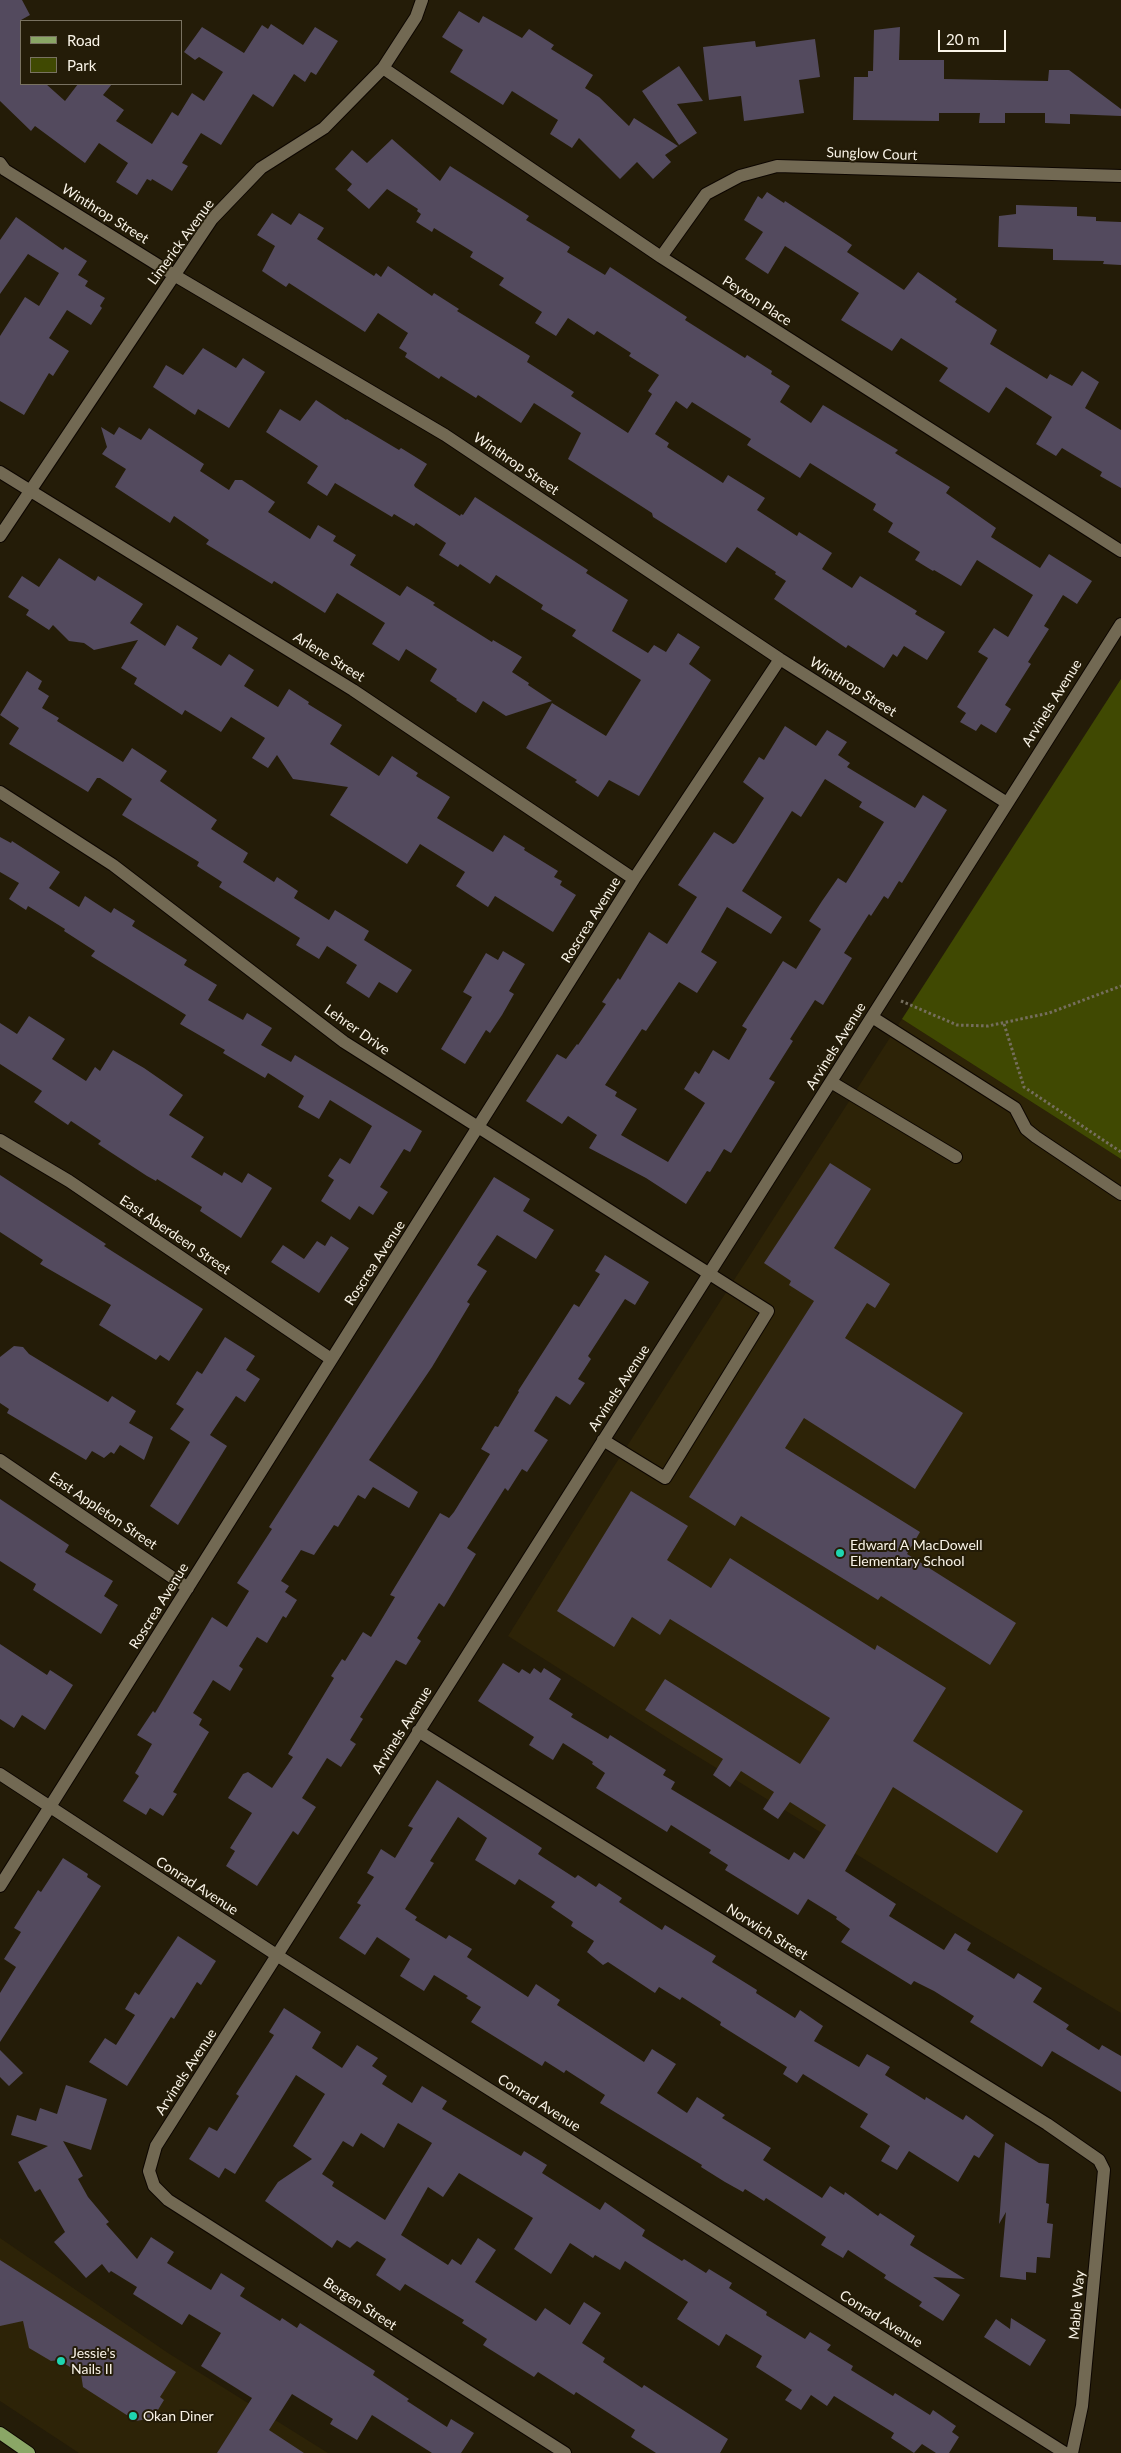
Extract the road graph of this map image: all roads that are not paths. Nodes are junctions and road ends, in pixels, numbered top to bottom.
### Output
1 (422, 0) edge
2 (383, 68) junction
3 (0, 163) edge
4 (1121, 176) edge
5 (661, 257) junction
6 (174, 275) junction
7 (0, 472) edge
8 (30, 490) junction
9 (0, 536) edge
10 (1121, 551) edge
11 (1121, 624) edge
12 (780, 659) junction
13 (0, 792) edge
14 (1007, 803) junction
15 (634, 879) junction
16 (872, 1017) junction
17 (831, 1082) junction
18 (478, 1129) junction
19 (0, 1140) edge
20 (956, 1157) dead end
21 (1121, 1194) edge
22 (710, 1274) junction
23 (331, 1359) junction
24 (603, 1440) junction
25 (0, 1460) edge
26 (188, 1588) junction
27 (418, 1731) junction
28 (0, 1774) edge
29 (50, 1809) junction
30 (0, 1886) edge
31 (278, 1956) junction
32 (1099, 2160) joint
33 (149, 2171) joint
34 (0, 2433) edge
35 (29, 2453) edge
36 (565, 2453) edge
37 (1065, 2453) edge
38 (1072, 2453) edge

1 - 2 street, Limerick Avenue
2 - 5 street, Peyton Place
2 - 6 street, Limerick Avenue
3 - 6 street, Winthrop Street
4 - 5 street, Sunglow Court
5 - 10 street, Peyton Place
6 - 8 street, Limerick Avenue
6 - 12 street, Winthrop Street
7 - 8 street, Arlene Street
8 - 9 street, Limerick Avenue
8 - 15 street, Arlene Street
11 - 14 street, Arvinels Avenue
12 - 14 street, Winthrop Street
12 - 15 street, Roscrea Avenue
13 - 18 street, Lehrer Drive
14 - 16 street, Arvinels Avenue
15 - 18 street, Roscrea Avenue
16 - 17 street, Arvinels Avenue
16 - 21 street
17 - 20 street
17 - 22 street, Arvinels Avenue
18 - 22 street, Lehrer Drive
18 - 23 street, Roscrea Avenue
19 - 23 street, East Aberdeen Street
22 - 24 street, Arvinels Avenue
22 - 24 street, Lehrer Drive
23 - 26 street, Roscrea Avenue
24 - 27 street, Arvinels Avenue
25 - 26 street, East Appleton Street
26 - 29 street, Roscrea Avenue
27 - 31 street, Arvinels Avenue
27 - 32 street, Norwich Street
28 - 29 street, Conrad Avenue
29 - 30 street, Roscrea Avenue
29 - 31 street, Conrad Avenue
31 - 33 street, Arvinels Avenue
31 - 37 street, Conrad Avenue
32 - 38 street, Mable Way
33 - 36 street, Bergen Street
34 - 35 main road

